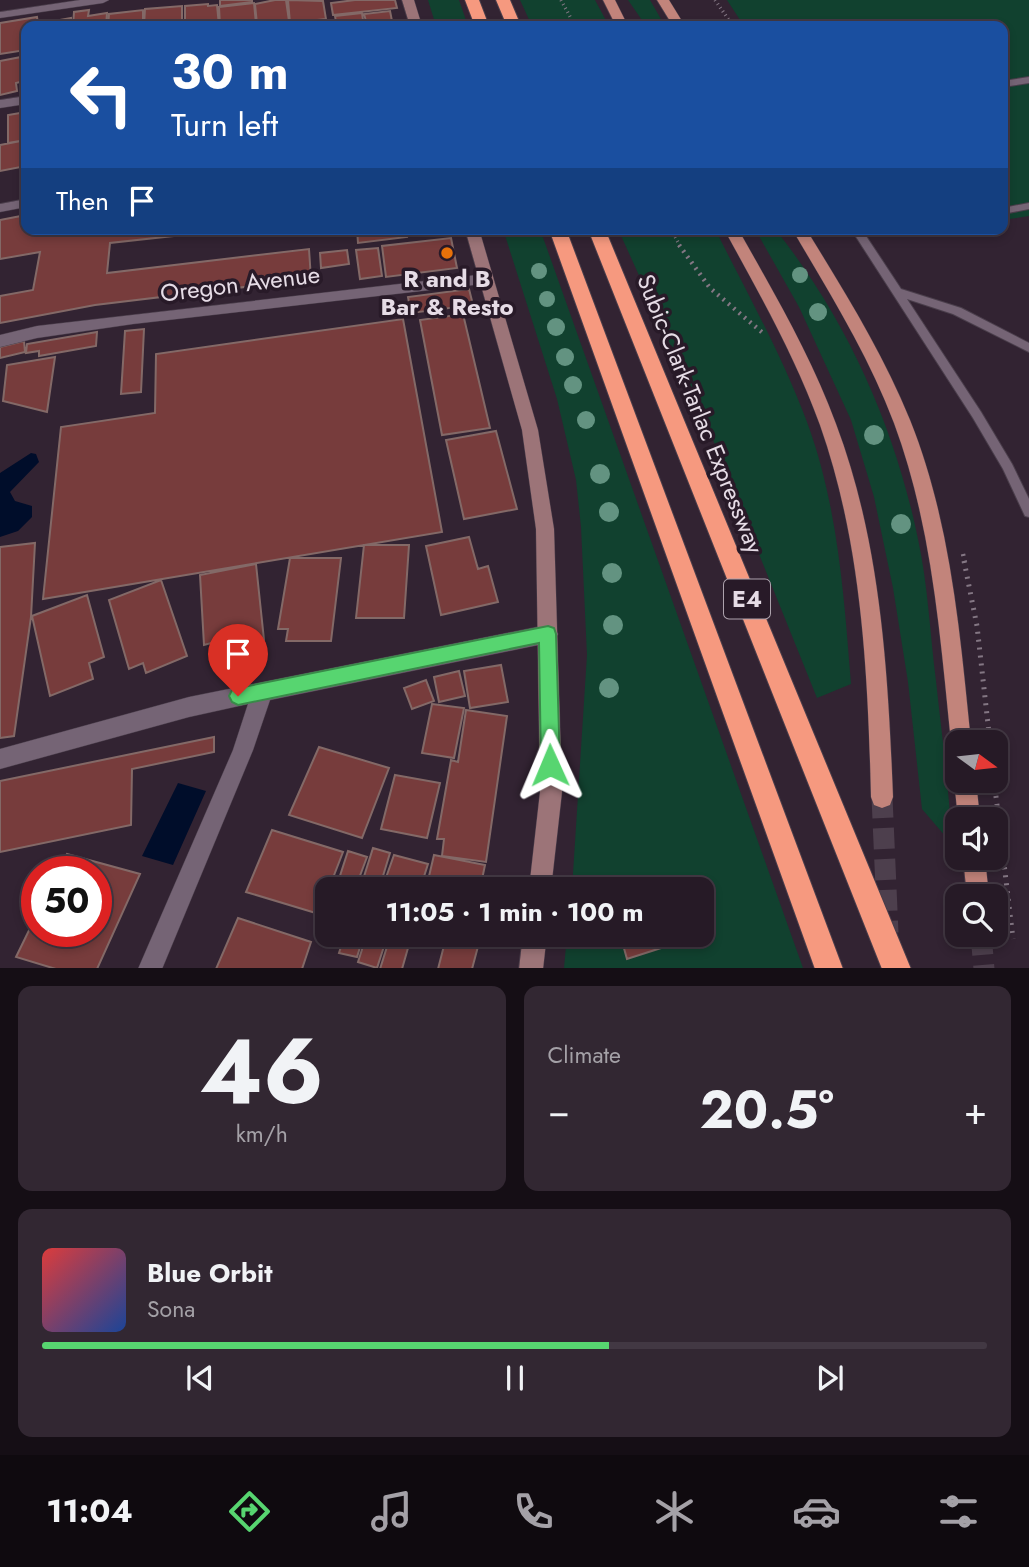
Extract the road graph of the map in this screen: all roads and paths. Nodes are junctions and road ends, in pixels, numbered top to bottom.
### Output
1 (103, 0) edge
2 (408, 0) edge
3 (472, 0) edge
4 (503, 0) edge
5 (561, 0) edge
6 (609, 0) edge
7 (663, 0) edge
8 (715, 0) edge
9 (0, 15) edge
10 (414, 21) edge
11 (480, 21) edge
12 (512, 21) edge
13 (572, 21) edge
14 (620, 21) edge
15 (676, 21) edge
16 (730, 21) edge
17 (1029, 80) edge
18 (1008, 83) edge
19 (21, 101) edge
20 (0, 104) edge
21 (21, 204) edge
22 (1029, 206) edge
23 (0, 208) edge
24 (1008, 210) edge
25 (474, 235) edge
26 (559, 235) edge
27 (598, 235) edge
28 (674, 235) edge
29 (734, 235) edge
30 (802, 235) edge
31 (859, 235) edge
32 (486, 279) junction
33 (897, 292) junction
34 (769, 337) dead end
35 (0, 341) edge
36 (1029, 348) edge
37 (1029, 512) edge
38 (548, 634) junction
39 (263, 691) junction
40 (960, 730) edge
41 (0, 759) edge
42 (996, 793) edge
43 (882, 797) tunnel mouth
44 (541, 877) edge
45 (1013, 939) dead end
46 (533, 947) edge
47 (150, 968) edge
48 (531, 968) edge
49 (829, 968) edge
50 (897, 968) edge

1 - 9 street
2 - 10 main road
3 - 11 highway
4 - 12 highway
5 - 13 path
6 - 14 main road
7 - 15 main road
8 - 16 path
17 - 18 lane
19 - 20 street
21 - 23 street
22 - 24 lane
25 - 32 main road
26 - 49 highway, E4
27 - 50 highway, Subic-Clark-Tarlac Expressway / E4
28 - 34 path
29 - 43 main road
30 - 40 main road
31 - 33 lane
32 - 35 street, Oregon Avenue
32 - 38 main road
33 - 36 lane
33 - 37 lane
38 - 39 street
38 - 44 main road
39 - 41 street
39 - 47 street
42 - 45 path
46 - 48 main road

